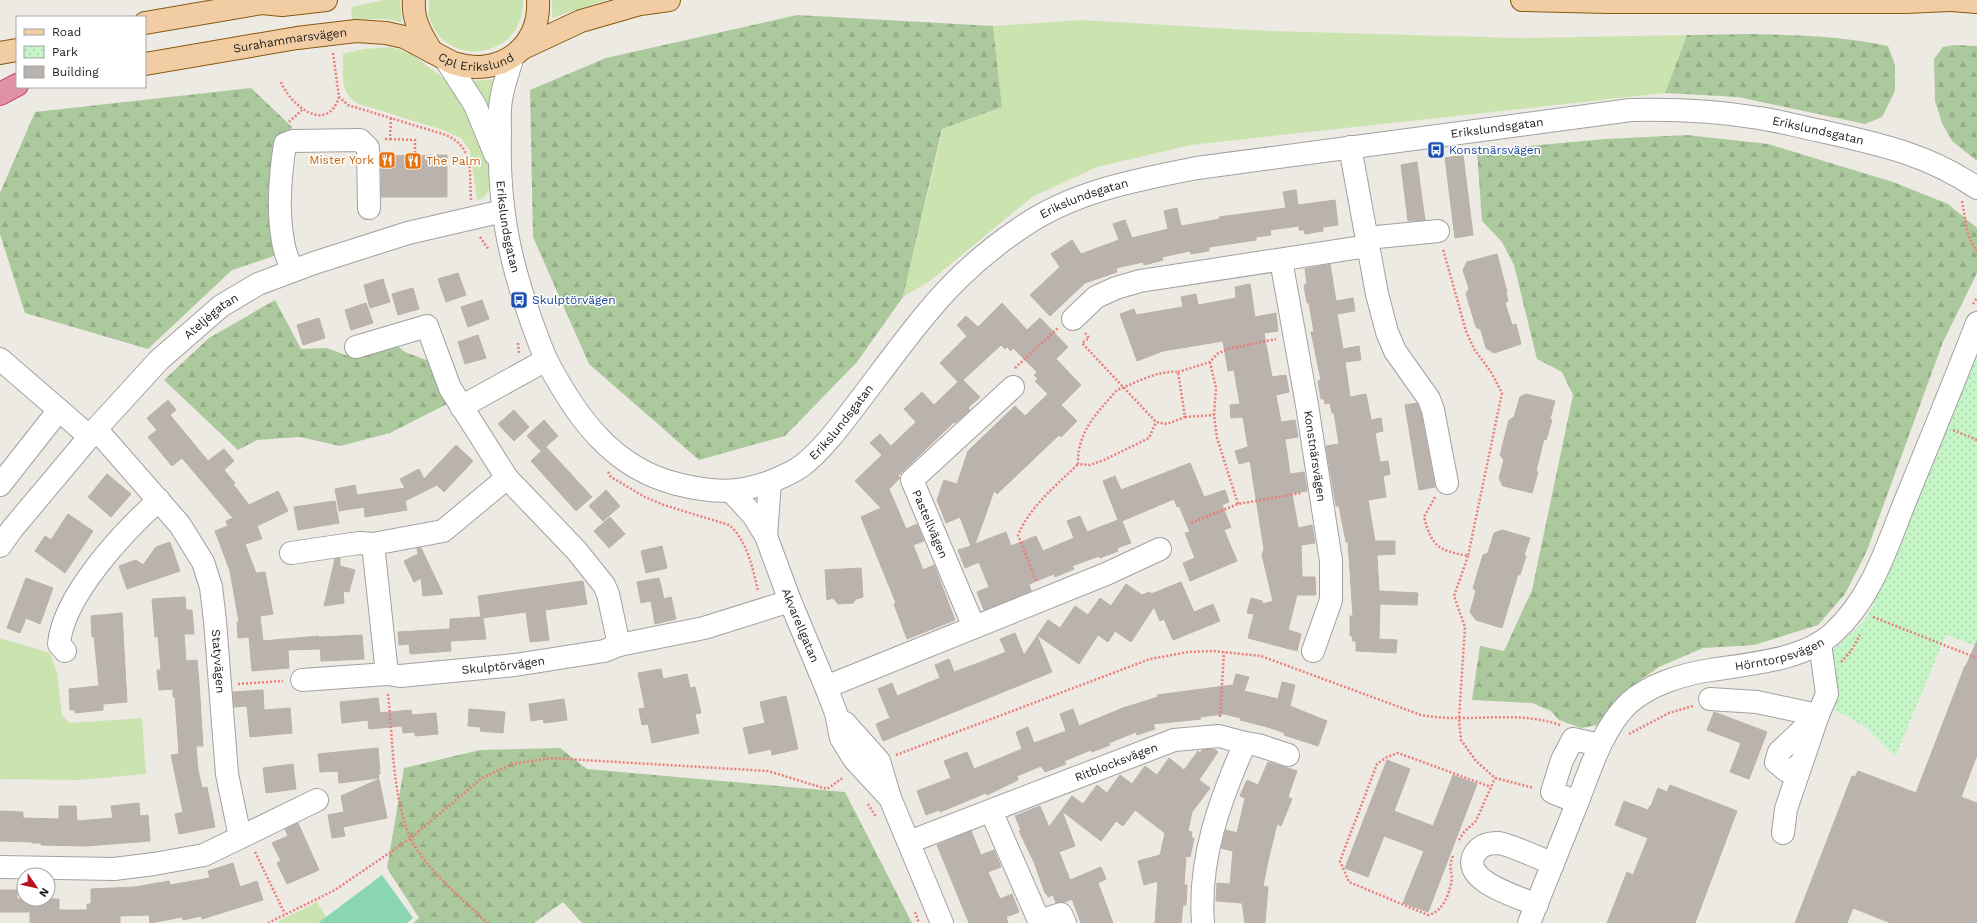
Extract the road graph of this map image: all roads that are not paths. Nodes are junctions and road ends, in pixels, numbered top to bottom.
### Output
1 (326, 0) edge
2 (414, 0) edge
3 (538, 0) edge
4 (669, 0) edge
5 (1522, 0) edge
6 (1951, 0) edge
7 (265, 2) edge
8 (1977, 2) edge
9 (146, 23) edge
10 (16, 50) edge
11 (517, 52) junction
12 (0, 53) edge
13 (439, 56) junction
14 (146, 64) edge
15 (0, 83) edge
16 (16, 85) edge
17 (16, 86) edge
18 (0, 94) edge
19 (1350, 148) junction
20 (499, 165) junction
21 (1969, 192) edge
22 (368, 208) dead end
23 (503, 211) junction
24 (1438, 232) road end
25 (1368, 242) junction
26 (1281, 260) junction
27 (292, 271) junction
28 (1974, 315) edge
29 (1073, 319) road end
30 (356, 347) dead end
31 (0, 359) edge
32 (546, 360) junction
33 (1013, 388) road end
34 (462, 407) junction
35 (59, 410) junction
36 (93, 433) junction
37 (507, 478) junction
38 (770, 482) junction
39 (1447, 483) road end
40 (0, 485) edge
41 (731, 491) junction
42 (159, 500) junction
43 (766, 536) junction
44 (373, 544) junction
45 (0, 546) edge
46 (1160, 549) dead end
47 (291, 553) dead end
48 (790, 601) junction
49 (974, 627) junction
50 (1820, 643) junction
51 (618, 645) junction
52 (65, 651) dead end
53 (1313, 651) dead end
54 (387, 674) junction
55 (302, 680) road end
56 (826, 687) junction
57 (1710, 699) road end
58 (836, 713) junction
59 (1818, 715) junction
60 (1245, 743) junction
61 (1600, 745) junction
62 (1288, 755) dead end
63 (890, 798) junction
64 (317, 800) dead end
65 (1577, 802) junction
66 (991, 810) junction
67 (1783, 833) dead end
68 (240, 837) junction
69 (909, 842) junction
70 (1553, 864) junction
71 (0, 867) edge
72 (1533, 914) edge
73 (1039, 922) edge
74 (942, 923) edge
75 (1065, 923) edge
76 (1203, 923) edge

1 - 7 main road
2 - 13 main road, Cpl Erikslund
3 - 11 main road, Cpl Erikslund
4 - 11 main road
5 - 6 main road
6 - 8 main road
7 - 9 main road
10 - 12 main road
11 - 13 main road, Cpl Erikslund
11 - 20 street, Erikslundsgatan
13 - 14 main road, Surahammarsvägen
13 - 20 street, Erikslundsgatan
15 - 16 main road
17 - 18 highway
19 - 21 street, Erikslundsgatan
19 - 25 street
19 - 38 street, Erikslundsgatan
20 - 23 street, Erikslundsgatan
22 - 27 street
23 - 27 street, Ateljégatan
23 - 32 street, Erikslundsgatan
24 - 25 street
25 - 26 street
25 - 39 street
26 - 29 street
26 - 53 street, Konstnärsvägen
27 - 36 street, Ateljégatan
28 - 50 street, Hörntorpsvägen
30 - 34 street
31 - 35 street, Statyvägen
32 - 34 street
32 - 41 street, Erikslundsgatan
33 - 49 street, Pastellvägen
34 - 37 street
35 - 36 street, Statyvägen
35 - 40 street
36 - 42 street, Statyvägen
36 - 45 street, Ateljégatan
37 - 44 street
37 - 51 street
38 - 41 street, Erikslundsgatan
38 - 43 street, Akvarellgatan
41 - 43 street, Akvarellgatan
42 - 52 street
42 - 68 street, Statyvägen
43 - 48 street, Akvarellgatan
44 - 47 street
44 - 54 street
46 - 49 street
48 - 51 street, Skulptörvägen
48 - 56 street, Akvarellgatan
49 - 56 street
50 - 59 street
50 - 61 street, Hörntorpsvägen
51 - 54 street, Skulptörvägen
54 - 55 street, Skulptörvägen
56 - 58 street, Akvarellgatan
57 - 59 street
58 - 63 street, Akvarellgatan
58 - 63 street, Akvarellgatan
59 - 67 street
60 - 62 street, Ritblocksvägen
60 - 66 street, Ritblocksvägen
60 - 76 street
61 - 65 street, Hörntorpsvägen
61 - 65 street
63 - 69 street, Akvarellgatan
64 - 68 street
65 - 70 street, Hörntorpsvägen
66 - 69 street, Ritblocksvägen
66 - 73 street
68 - 71 street
69 - 74 street, Akvarellgatan
70 - 72 street, Hörntorpsvägen
70 - 72 street
73 - 75 street

